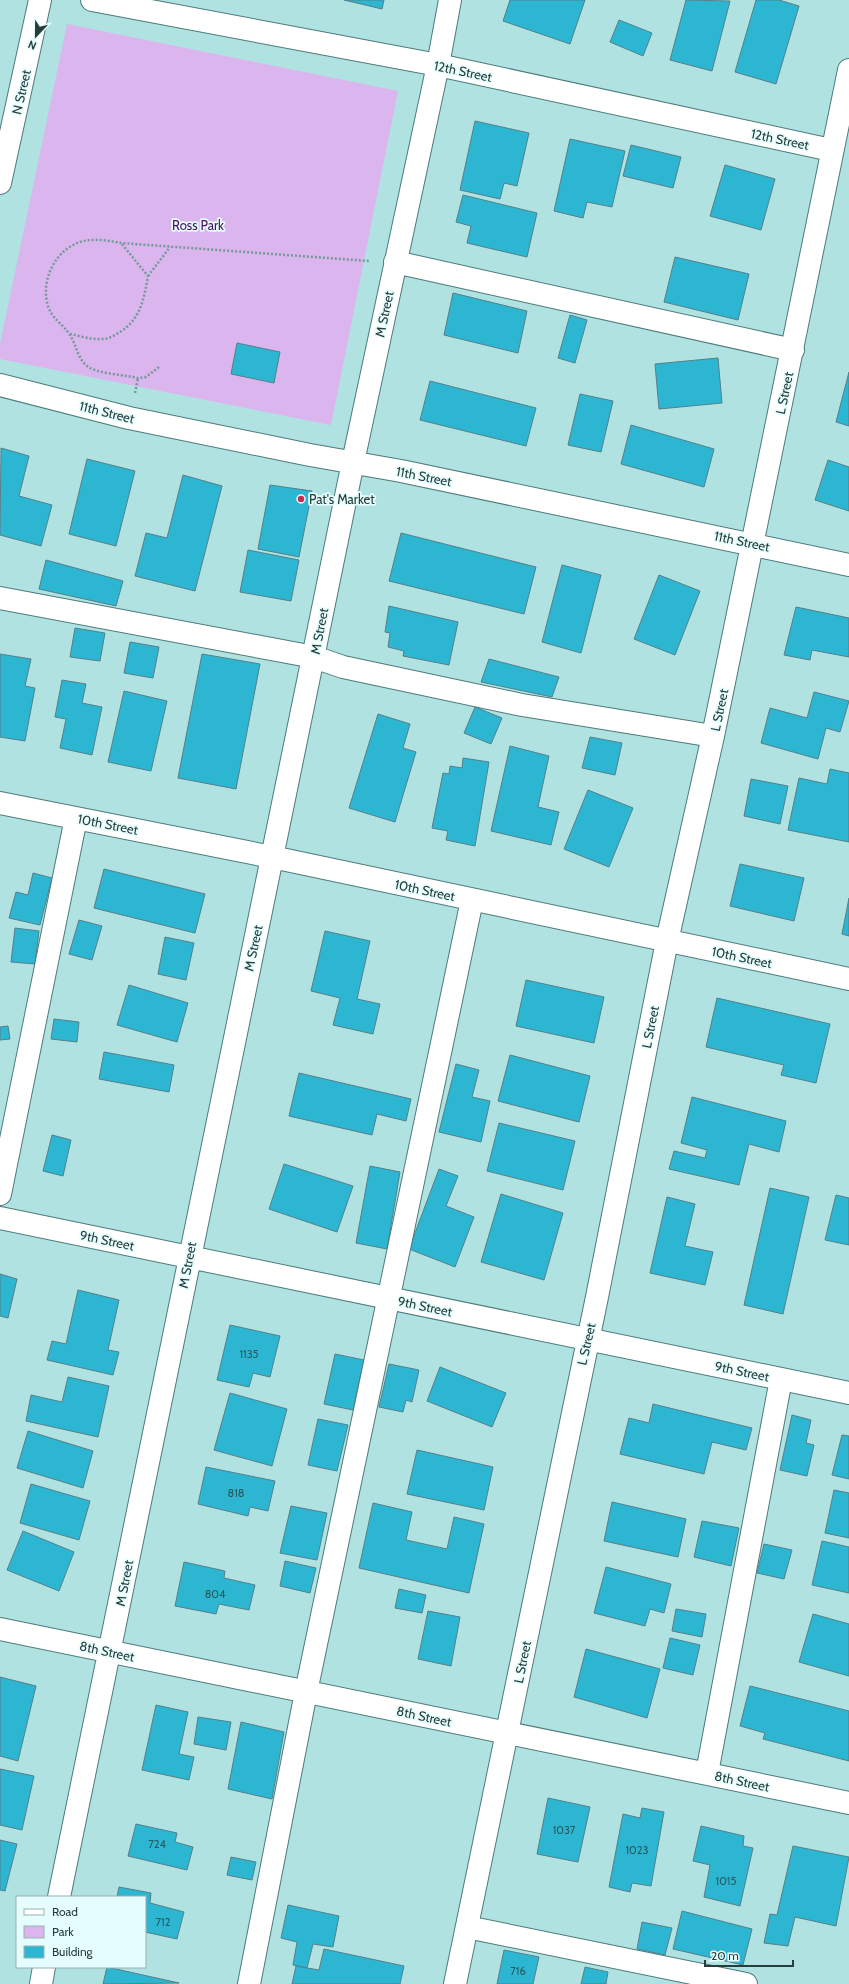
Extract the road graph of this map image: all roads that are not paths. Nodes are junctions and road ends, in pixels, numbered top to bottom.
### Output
1 (40, 0) edge
2 (92, 0) edge
3 (450, 0) edge
4 (438, 66) junction
5 (849, 70) edge
6 (832, 150) junction
7 (0, 183) edge
8 (396, 262) junction
9 (793, 350) junction
10 (0, 386) edge
11 (353, 462) junction
12 (752, 543) junction
13 (849, 565) edge
14 (0, 598) edge
15 (314, 657) junction
16 (713, 736) junction
17 (0, 803) edge
18 (76, 818) junction
19 (272, 857) junction
20 (472, 900) junction
21 (668, 941) junction
22 (849, 979) edge
23 (0, 1194) edge
24 (0, 1218) edge
25 (189, 1257) junction
26 (389, 1298) junction
27 (587, 1339) junction
28 (781, 1379) junction
29 (849, 1394) edge
30 (0, 1629) edge
31 (110, 1652) junction
32 (306, 1692) junction
33 (508, 1733) junction
34 (707, 1774) junction
35 (849, 1803) edge
36 (59, 1896) edge
37 (467, 1927) junction
38 (44, 1968) edge
39 (41, 1984) edge
40 (248, 1984) edge
41 (455, 1984) edge
42 (746, 1984) edge

1 - 7 street, N Street
2 - 4 street, 12th Street
3 - 4 street, M Street
4 - 6 street, 12th Street
4 - 8 street, M Street
5 - 6 street, L Street
6 - 9 street, L Street
8 - 9 street
8 - 11 street, M Street
9 - 12 street, L Street
10 - 11 street, 11th Street
11 - 12 street, 11th Street
11 - 15 street, M Street
12 - 13 street, 11th Street
12 - 16 street, L Street
14 - 15 street
15 - 16 street
15 - 19 street, M Street
16 - 21 street, L Street
17 - 18 street, 10th Street
18 - 19 street, 10th Street
18 - 23 street
19 - 20 street, 10th Street
19 - 25 street, M Street
20 - 21 street, 10th Street
20 - 26 street
21 - 22 street, 10th Street
21 - 27 street, L Street
24 - 25 street, 9th Street
25 - 26 street, 9th Street
25 - 31 street, M Street
26 - 27 street, 9th Street
26 - 32 street
27 - 28 street, 9th Street
27 - 33 street, L Street
28 - 29 street, 9th Street
28 - 34 street
30 - 31 street, 8th Street
31 - 32 street, 8th Street
31 - 36 street, M Street
32 - 33 street, 8th Street
32 - 40 street
33 - 34 street, 8th Street
33 - 37 street, L Street
34 - 35 street, 8th Street
37 - 41 street, L Street
37 - 42 street
38 - 39 street

